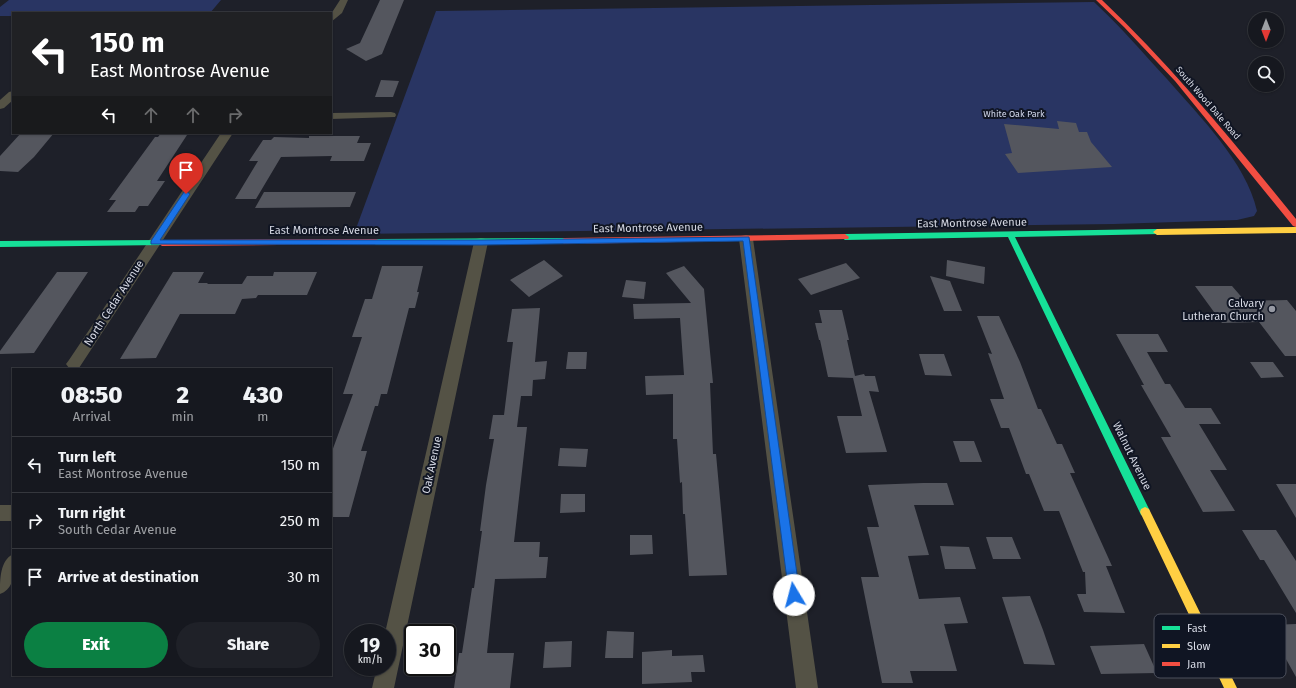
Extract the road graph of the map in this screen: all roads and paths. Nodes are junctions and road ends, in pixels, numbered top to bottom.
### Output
1 (344, 0) edge
2 (1099, 0) edge
3 (332, 18) edge
4 (12, 95) edge
5 (0, 106) edge
6 (391, 115) dead end
7 (332, 116) edge
8 (226, 134) edge
9 (1296, 224) edge
10 (1296, 230) edge
11 (1010, 234) junction
12 (746, 238) junction
13 (154, 242) junction
14 (481, 242) junction
15 (0, 244) edge
16 (74, 364) dead end
17 (0, 513) edge
18 (12, 513) edge
19 (12, 564) edge
20 (0, 585) edge
21 (1196, 614) edge
22 (1227, 678) edge
23 (383, 688) edge
24 (807, 688) edge
25 (1232, 688) edge

1 - 3 street
2 - 9 street, South Wood Dale Road
4 - 5 street
6 - 7 street
8 - 13 street, North Cedar Avenue
10 - 11 street, East Montrose Avenue
11 - 12 street, East Montrose Avenue
11 - 21 street, Walnut Avenue
12 - 14 street, East Montrose Avenue
12 - 24 street
13 - 14 street, East Montrose Avenue
13 - 15 street, East Montrose Avenue
13 - 16 street, North Cedar Avenue
14 - 23 street, Oak Avenue
17 - 18 street
19 - 20 street
22 - 25 street, Walnut Avenue

